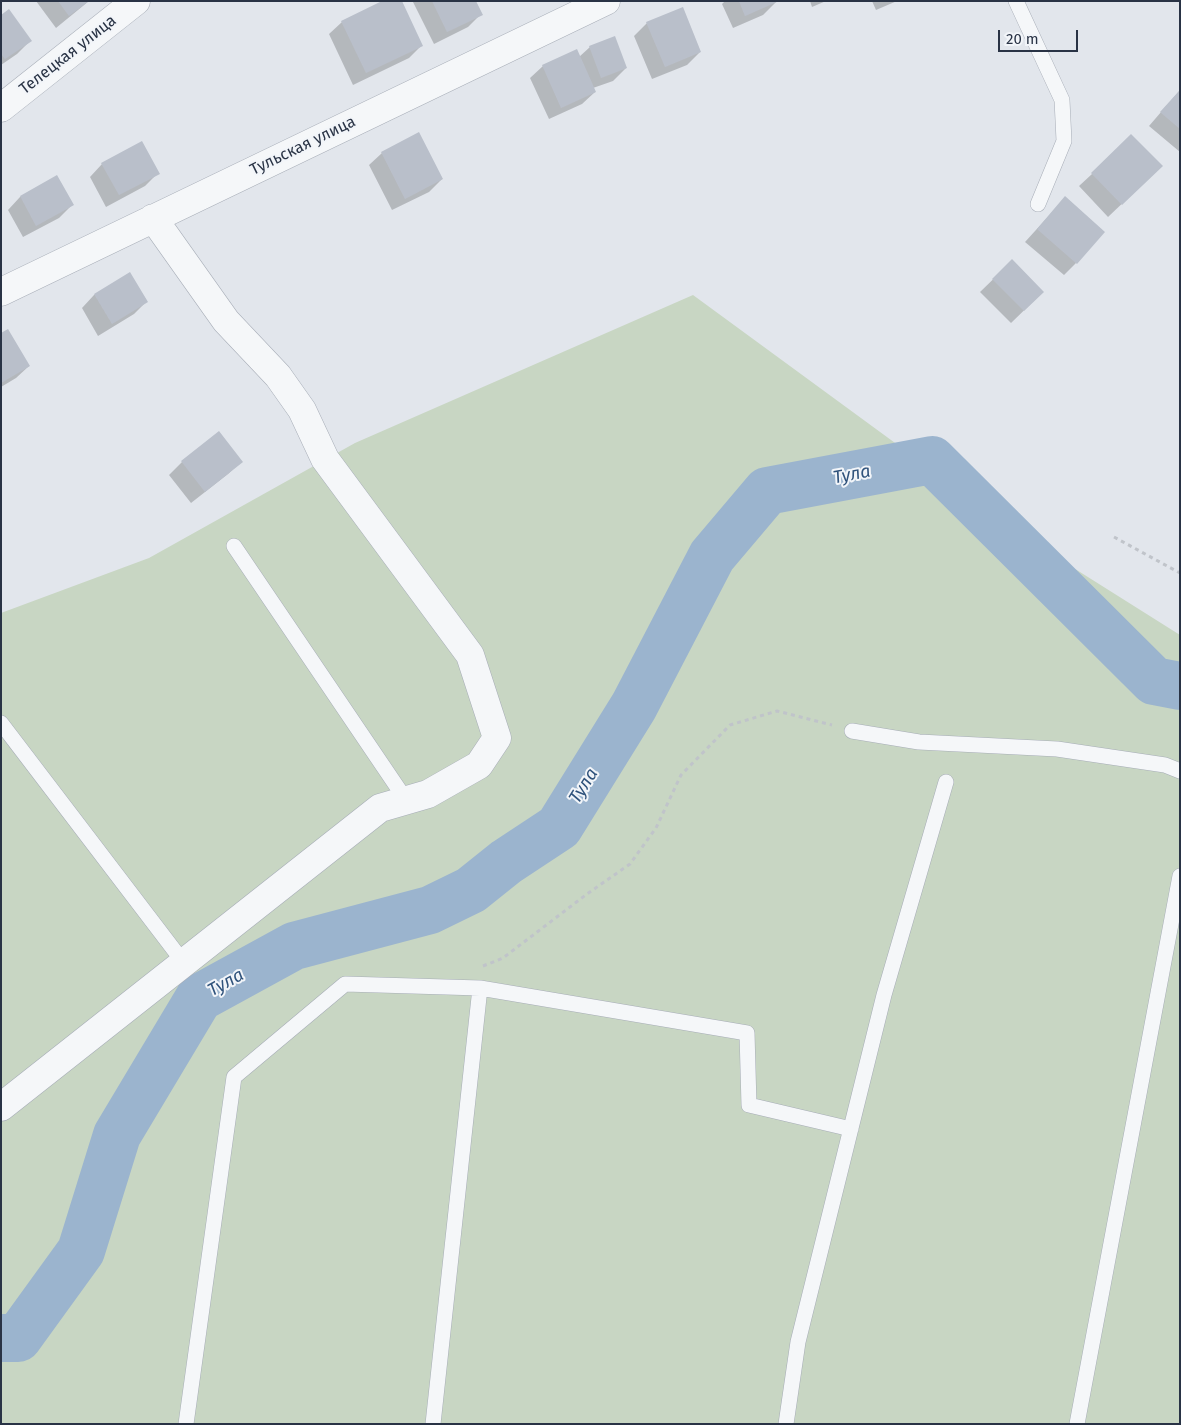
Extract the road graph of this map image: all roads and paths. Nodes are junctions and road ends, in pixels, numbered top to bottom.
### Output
1 (136, 1) edge
2 (606, 1) edge
3 (1016, 1) edge
4 (1, 108) edge
5 (1038, 204) dead end
6 (153, 218) junction
7 (1, 292) edge
8 (1114, 537) dead end
9 (234, 546) dead end
10 (1180, 573) edge
11 (1, 723) edge
12 (852, 731) joint
13 (1180, 771) edge
14 (946, 782) dead end
15 (406, 800) junction
16 (1180, 876) edge
17 (184, 963) junction
18 (480, 988) junction
19 (1, 1107) edge
20 (851, 1129) junction
21 (186, 1424) edge
22 (433, 1424) edge
23 (786, 1424) edge
24 (1077, 1424) edge

1 - 4 street, Телецкая улица
2 - 6 street, Тульская улица
3 - 5 lane
6 - 7 street, Тульская улица
6 - 15 street
8 - 10 path
9 - 15 lane
11 - 17 lane
12 - 13 lane
12 - 18 path
14 - 20 lane
15 - 17 street
16 - 24 lane
17 - 19 street
18 - 20 lane
18 - 21 lane
18 - 22 lane
20 - 23 lane

